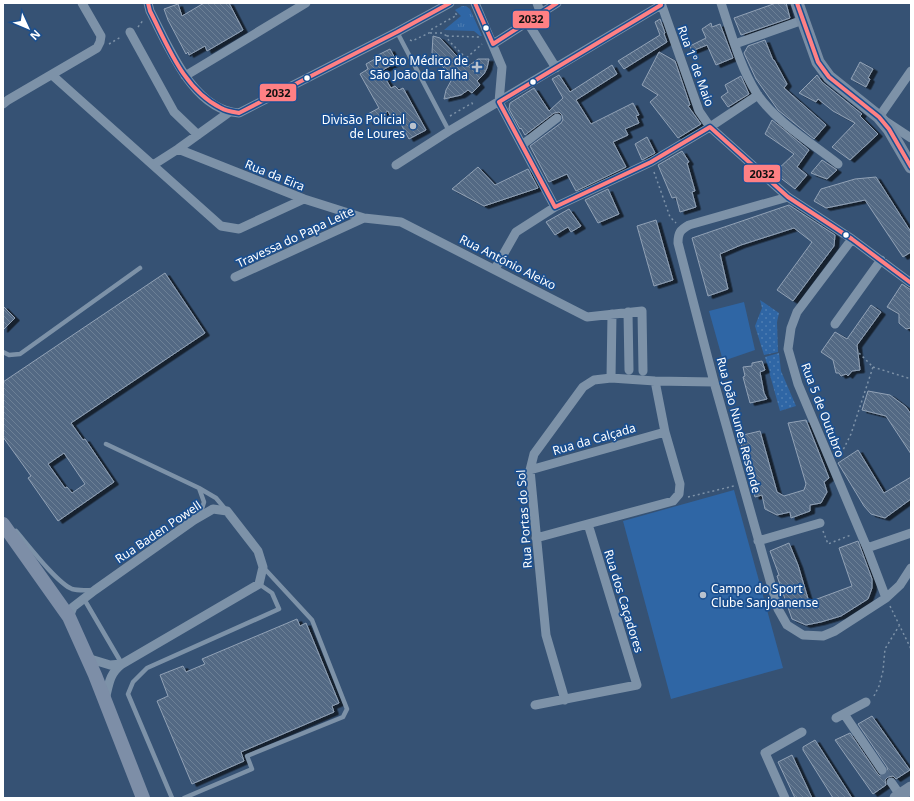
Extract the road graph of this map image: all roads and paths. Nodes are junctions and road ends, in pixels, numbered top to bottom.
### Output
1 (82, 3) edge
2 (306, 3) edge
3 (475, 3) edge
4 (537, 3) edge
5 (558, 3) edge
6 (721, 3) edge
7 (797, 3) edge
8 (661, 4) edge
9 (453, 5) edge
10 (149, 7) edge
11 (541, 14) junction
12 (803, 20) junction
13 (528, 23) junction
14 (397, 32) junction
15 (131, 33) junction
16 (429, 33) junction
17 (448, 36) junction
18 (483, 37) dead end
19 (408, 39) dead end
20 (489, 42) junction
21 (735, 44) junction
22 (97, 48) junction
23 (463, 55) dead end
24 (463, 61) dead end
25 (556, 68) junction
26 (911, 71) edge
27 (52, 75) junction
28 (185, 76) junction
29 (758, 95) junction
30 (6, 102) edge
31 (499, 102) junction
32 (476, 110) dead end
33 (228, 113) junction
34 (879, 117) junction
35 (557, 118) dead end
36 (710, 127) junction
37 (448, 129) junction
38 (198, 135) junction
39 (911, 138) edge
40 (522, 145) junction
41 (178, 149) junction
42 (651, 162) junction
43 (838, 164) dead end
44 (153, 165) junction
45 (396, 165) dead end
46 (911, 167) edge
47 (788, 197) junction
48 (304, 199) junction
49 (555, 208) junction
50 (364, 218) junction
51 (682, 229) junction
52 (852, 239) junction
53 (881, 260) junction
54 (140, 268) dead end
55 (495, 268) junction
56 (235, 277) dead end
57 (911, 283) edge
58 (628, 312) junction
59 (612, 314) junction
60 (835, 324) dead end
61 (3, 352) edge
62 (858, 352) dead end
63 (873, 367) junction
64 (629, 370) dead end
65 (642, 371) dead end
66 (611, 378) junction
67 (911, 379) edge
68 (655, 381) junction
69 (714, 382) junction
70 (665, 432) junction
71 (106, 444) dead end
72 (832, 466) junction
73 (530, 470) junction
74 (742, 484) junction
75 (199, 488) junction
76 (672, 501) junction
77 (227, 511) junction
78 (3, 517) edge
79 (200, 517) junction
80 (820, 523) joint
81 (3, 524) edge
82 (588, 524) junction
83 (860, 532) junction
84 (911, 533) edge
85 (536, 538) junction
86 (758, 541) junction
87 (867, 548) junction
88 (263, 567) junction
89 (911, 568) edge
90 (259, 584) junction
91 (95, 590) junction
92 (886, 598) junction
93 (84, 599) junction
94 (70, 617) junction
95 (899, 626) junction
96 (911, 649) edge
97 (87, 658) junction
98 (122, 664) junction
99 (105, 700) junction
100 (565, 700) junction
101 (866, 702) joint
102 (535, 705) dead end
103 (802, 732) dead end
104 (882, 770) tunnel mouth
105 (891, 782) tunnel mouth
106 (902, 794) edge
107 (143, 798) edge
108 (172, 798) edge
109 (184, 798) edge
110 (785, 798) edge

1 - 22 street
2 - 28 street
3 - 20 street
4 - 11 street
5 - 11 street
6 - 21 street
7 - 12 street
8 - 25 street
8 - 36 street, Rua 1º de Maio
9 - 14 street
9 - 16 path
10 - 15 path
10 - 28 street
11 - 13 street
12 - 21 street
12 - 34 street
13 - 20 street
13 - 25 street
14 - 33 street
14 - 37 lane
15 - 22 path
15 - 38 street
16 - 17 path
16 - 19 path
17 - 18 path
17 - 23 path
20 - 24 path
20 - 31 street
21 - 29 street
22 - 27 street
25 - 31 street
26 - 34 street
27 - 30 street
27 - 44 street
28 - 33 street
29 - 36 street
29 - 43 street
31 - 37 street
31 - 40 street
32 - 37 path
33 - 38 street
34 - 39 street
34 - 46 street
35 - 40 street
36 - 42 street
36 - 47 street, Rua 1º de Maio
37 - 45 street
38 - 41 street
40 - 49 street
41 - 44 street
41 - 48 street, Rua da Eira
42 - 49 street
42 - 51 path
44 - 48 street
47 - 51 street
47 - 52 street, Rua 1º de Maio
48 - 50 street, Rua da Eira
49 - 55 street
50 - 55 street, Rua António Aleixo
50 - 56 street, Travessa do Papa Leite
51 - 69 street, Rua João Nunes Resende
52 - 53 street, Rua 1º de Maio
52 - 72 street, Rua 5 de Outubro
53 - 57 street, Rua 1º de Maio
53 - 60 street
54 - 61 lane
55 - 59 street, Rua António Aleixo
58 - 59 street, Rua António Aleixo
58 - 64 street
58 - 65 street, Rua António Aleixo
59 - 66 street
62 - 63 path
63 - 67 path
63 - 72 path
66 - 68 street, Rua Portas do Sol
66 - 73 street, Rua Portas do Sol
68 - 69 street, Rua Portas do Sol
68 - 70 street
69 - 74 street, Rua João Nunes Resende
70 - 73 street, Rua da Calçada
70 - 76 street
71 - 75 lane
72 - 83 street, Rua 5 de Outubro
73 - 85 street, Rua Portas do Sol
74 - 76 path
74 - 86 street, Rua João Nunes Resende
75 - 77 lane
75 - 79 lane
76 - 82 street
77 - 79 street, Rua Baden Powell
77 - 88 street
78 - 91 lane
79 - 91 street, Rua Baden Powell
80 - 83 path
80 - 86 street
81 - 94 main road
82 - 85 street
82 - 100 street, Rua dos Caçadores
83 - 87 street, Rua 5 de Outubro
84 - 87 street
85 - 100 street, Rua Portas do Sol
86 - 92 street, Rua João Nunes Resende
87 - 92 street, Rua 5 de Outubro
88 - 90 street
88 - 109 lane
89 - 92 street, Rua João Nunes Resende
90 - 98 street
90 - 108 lane
91 - 93 street, Rua Baden Powell
92 - 95 path
93 - 94 street, Rua Baden Powell
93 - 98 lane
94 - 97 main road
95 - 96 path
95 - 101 path
97 - 98 street
97 - 99 main road
98 - 99 street
99 - 107 main road
100 - 102 street
101 - 104 street
103 - 110 street
105 - 106 street

